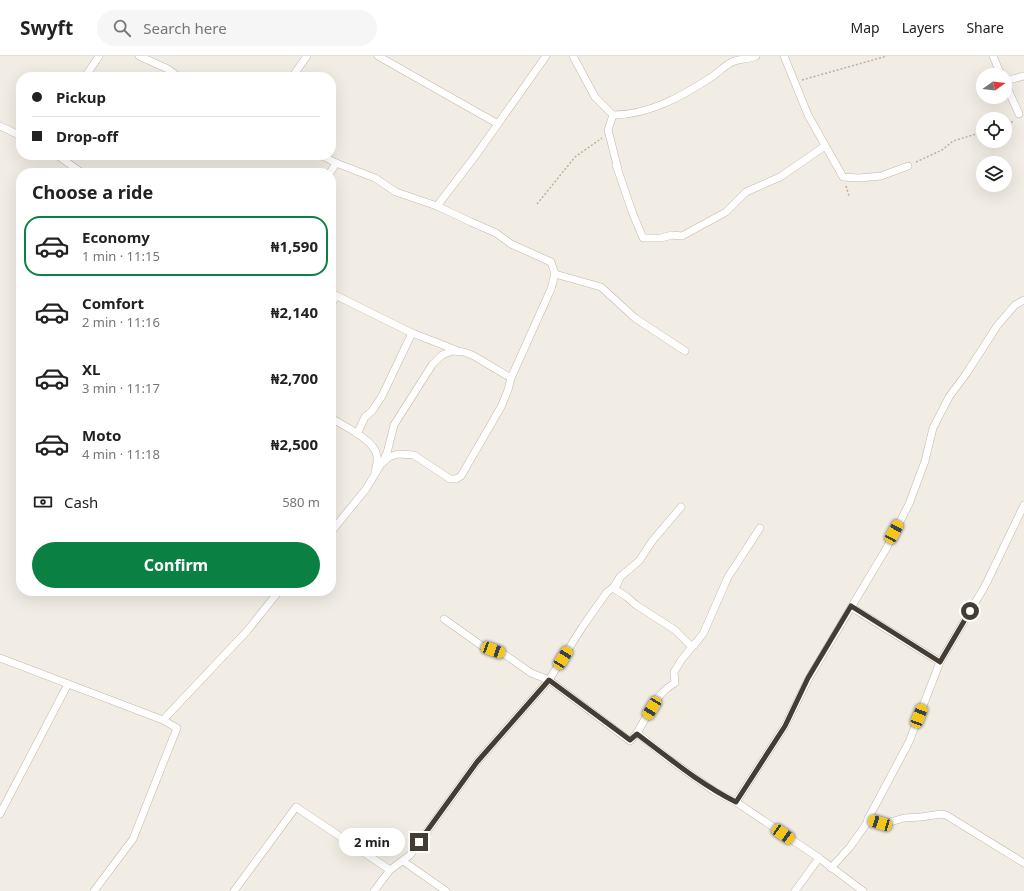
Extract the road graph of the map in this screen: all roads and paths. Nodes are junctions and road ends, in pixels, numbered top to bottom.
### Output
1 (99, 56) edge
2 (139, 56) edge
3 (307, 56) edge
4 (378, 56) edge
5 (546, 56) edge
6 (573, 56) edge
7 (756, 56) edge
8 (784, 56) edge
9 (887, 56) edge
10 (993, 56) edge
11 (998, 68) edge
12 (88, 72) edge
13 (172, 72) edge
14 (296, 72) edge
15 (1024, 76) edge
16 (1012, 80) edge
17 (796, 82) junction
18 (1012, 98) edge
19 (1019, 114) joint
20 (613, 115) junction
21 (1012, 121) edge
22 (498, 124) junction
23 (0, 126) edge
24 (16, 134) edge
25 (608, 134) junction
26 (976, 134) edge
27 (825, 146) junction
28 (64, 160) edge
29 (330, 160) edge
30 (336, 163) junction
31 (616, 165) dead end
32 (910, 165) joint
33 (75, 168) edge
34 (333, 168) edge
35 (619, 174) junction
36 (537, 204) dead end
37 (437, 206) junction
38 (555, 274) junction
39 (336, 294) edge
40 (1024, 300) edge
41 (412, 332) junction
42 (685, 351) dead end
43 (461, 352) junction
44 (511, 378) junction
45 (336, 421) edge
46 (357, 434) junction
47 (382, 464) junction
48 (374, 475) junction
49 (1024, 505) edge
50 (681, 507) dead end
51 (336, 526) edge
52 (760, 528) dead end
53 (620, 577) junction
54 (275, 596) edge
55 (851, 606) junction
56 (444, 619) dead end
57 (694, 646) junction
58 (0, 658) edge
59 (940, 662) junction
60 (549, 680) junction
61 (68, 684) junction
62 (163, 720) junction
63 (637, 734) junction
64 (736, 802) junction
65 (0, 814) edge
66 (868, 820) junction
67 (818, 858) junction
68 (403, 861) junction
69 (1024, 863) edge
70 (831, 868) junction
71 (390, 870) junction
72 (94, 891) edge
73 (234, 891) edge
74 (374, 891) edge
75 (446, 891) edge
76 (795, 891) edge
77 (863, 891) edge

1 - 12 street
2 - 13 street
3 - 14 street
4 - 22 street
5 - 22 street
6 - 20 street
7 - 20 street
8 - 17 street
9 - 17 path
10 - 11 street
15 - 16 street
17 - 27 street
18 - 19 street
19 - 21 path
20 - 25 street
22 - 37 street
23 - 24 street
25 - 35 street
25 - 36 path
26 - 32 path
27 - 32 street
27 - 35 street
28 - 33 street
29 - 30 street
30 - 34 street
30 - 37 street
31 - 35 street
37 - 38 street
38 - 42 street
38 - 44 street
39 - 41 street
40 - 55 street
41 - 43 street
41 - 46 street
43 - 44 street
43 - 47 street
44 - 47 street
45 - 46 street
46 - 48 street
47 - 48 street
48 - 51 street
49 - 59 street
50 - 53 street
52 - 57 street
53 - 57 street
53 - 60 street
54 - 62 street
55 - 59 street
55 - 64 street
56 - 60 street
57 - 63 street
58 - 61 street
59 - 66 street
60 - 63 street
60 - 68 street
61 - 62 street
61 - 65 street
62 - 72 street
63 - 64 street
64 - 67 street
66 - 69 street
66 - 70 street
67 - 70 street
67 - 76 street
68 - 71 street
68 - 75 street
70 - 77 street
71 - 73 street
71 - 74 street

